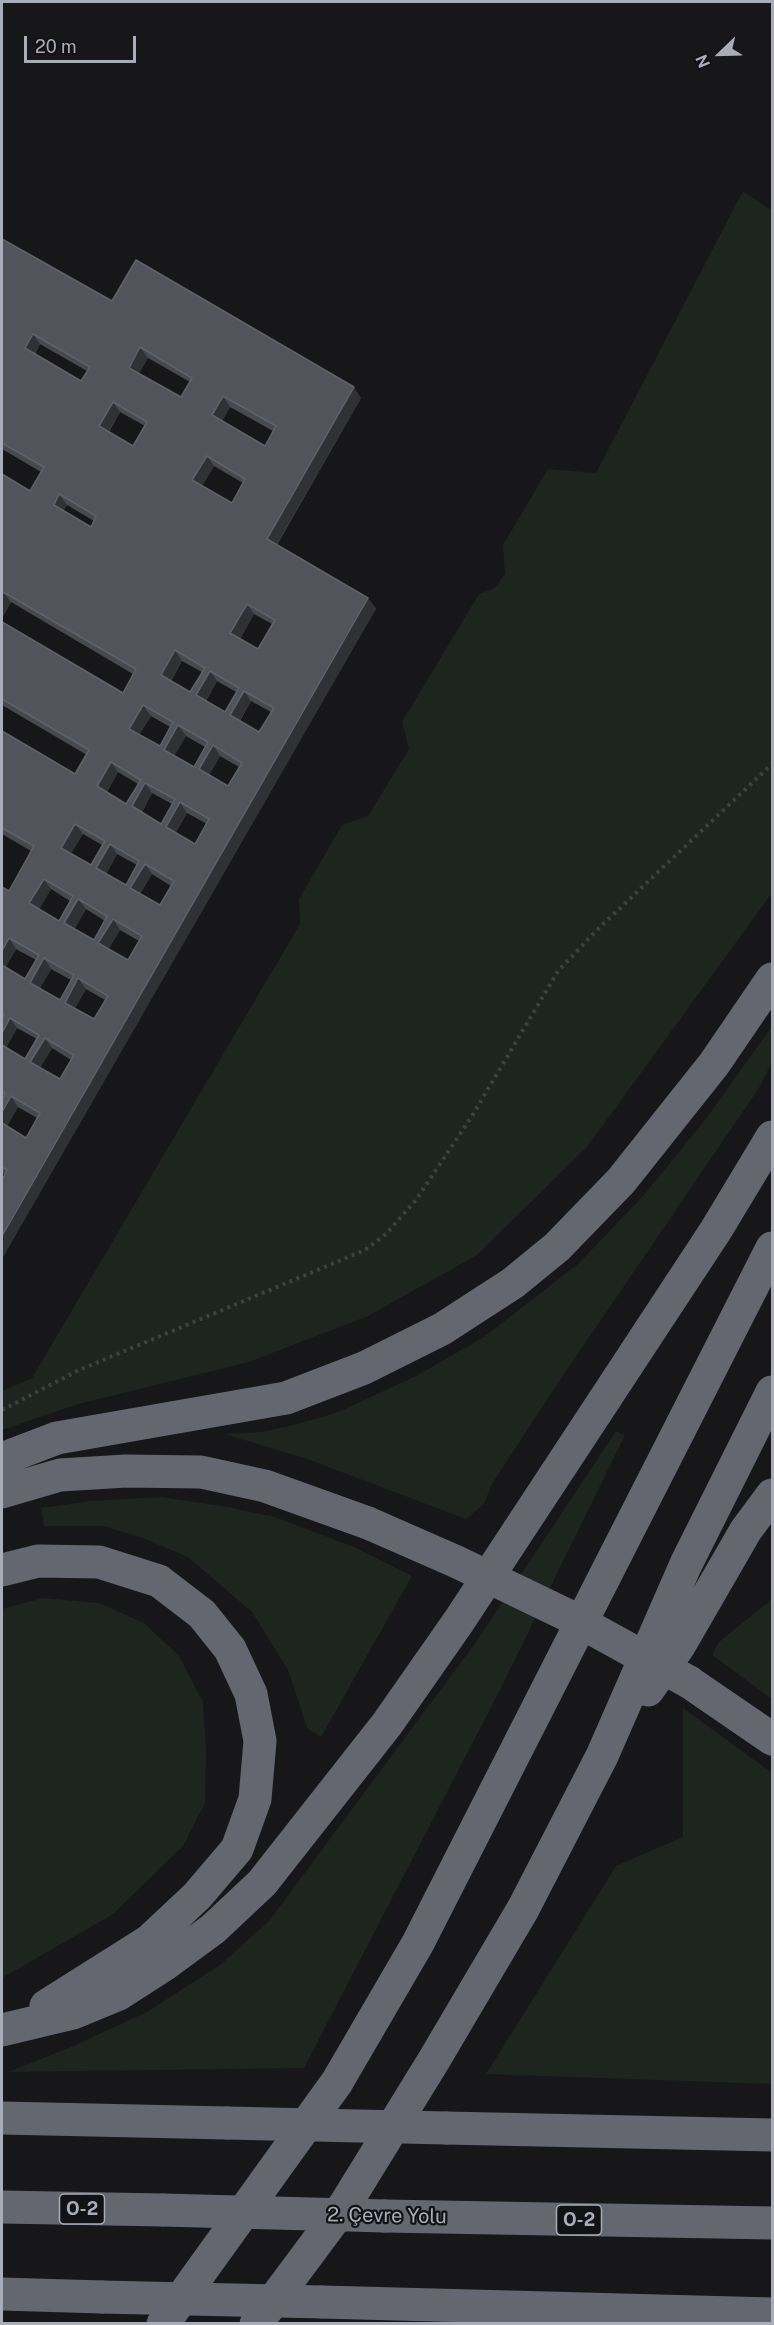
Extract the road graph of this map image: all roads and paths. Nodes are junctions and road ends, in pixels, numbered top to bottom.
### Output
1 (772, 764) edge
2 (772, 979) edge
3 (772, 1137) edge
4 (772, 1248) edge
5 (772, 1392) edge
6 (2, 1410) edge
7 (2, 1459) edge
8 (2, 1492) edge
9 (772, 1495) edge
10 (2, 1570) edge
11 (772, 1738) edge
12 (602, 1756) junction
13 (5, 2029) edge
14 (2, 2118) edge
15 (772, 2135) edge
16 (2, 2207) edge
17 (772, 2223) edge
18 (2, 2294) edge
19 (772, 2314) edge
20 (164, 2324) edge
21 (256, 2324) edge

1 - 6 path
2 - 7 highway
3 - 13 highway
4 - 20 highway
5 - 12 highway
8 - 11 highway, bridge
9 - 12 highway
10 - 13 highway
12 - 21 highway
14 - 15 highway, bridge
16 - 17 highway, 2. Çevre Yolu / O-2, bridge
18 - 19 highway, bridge

